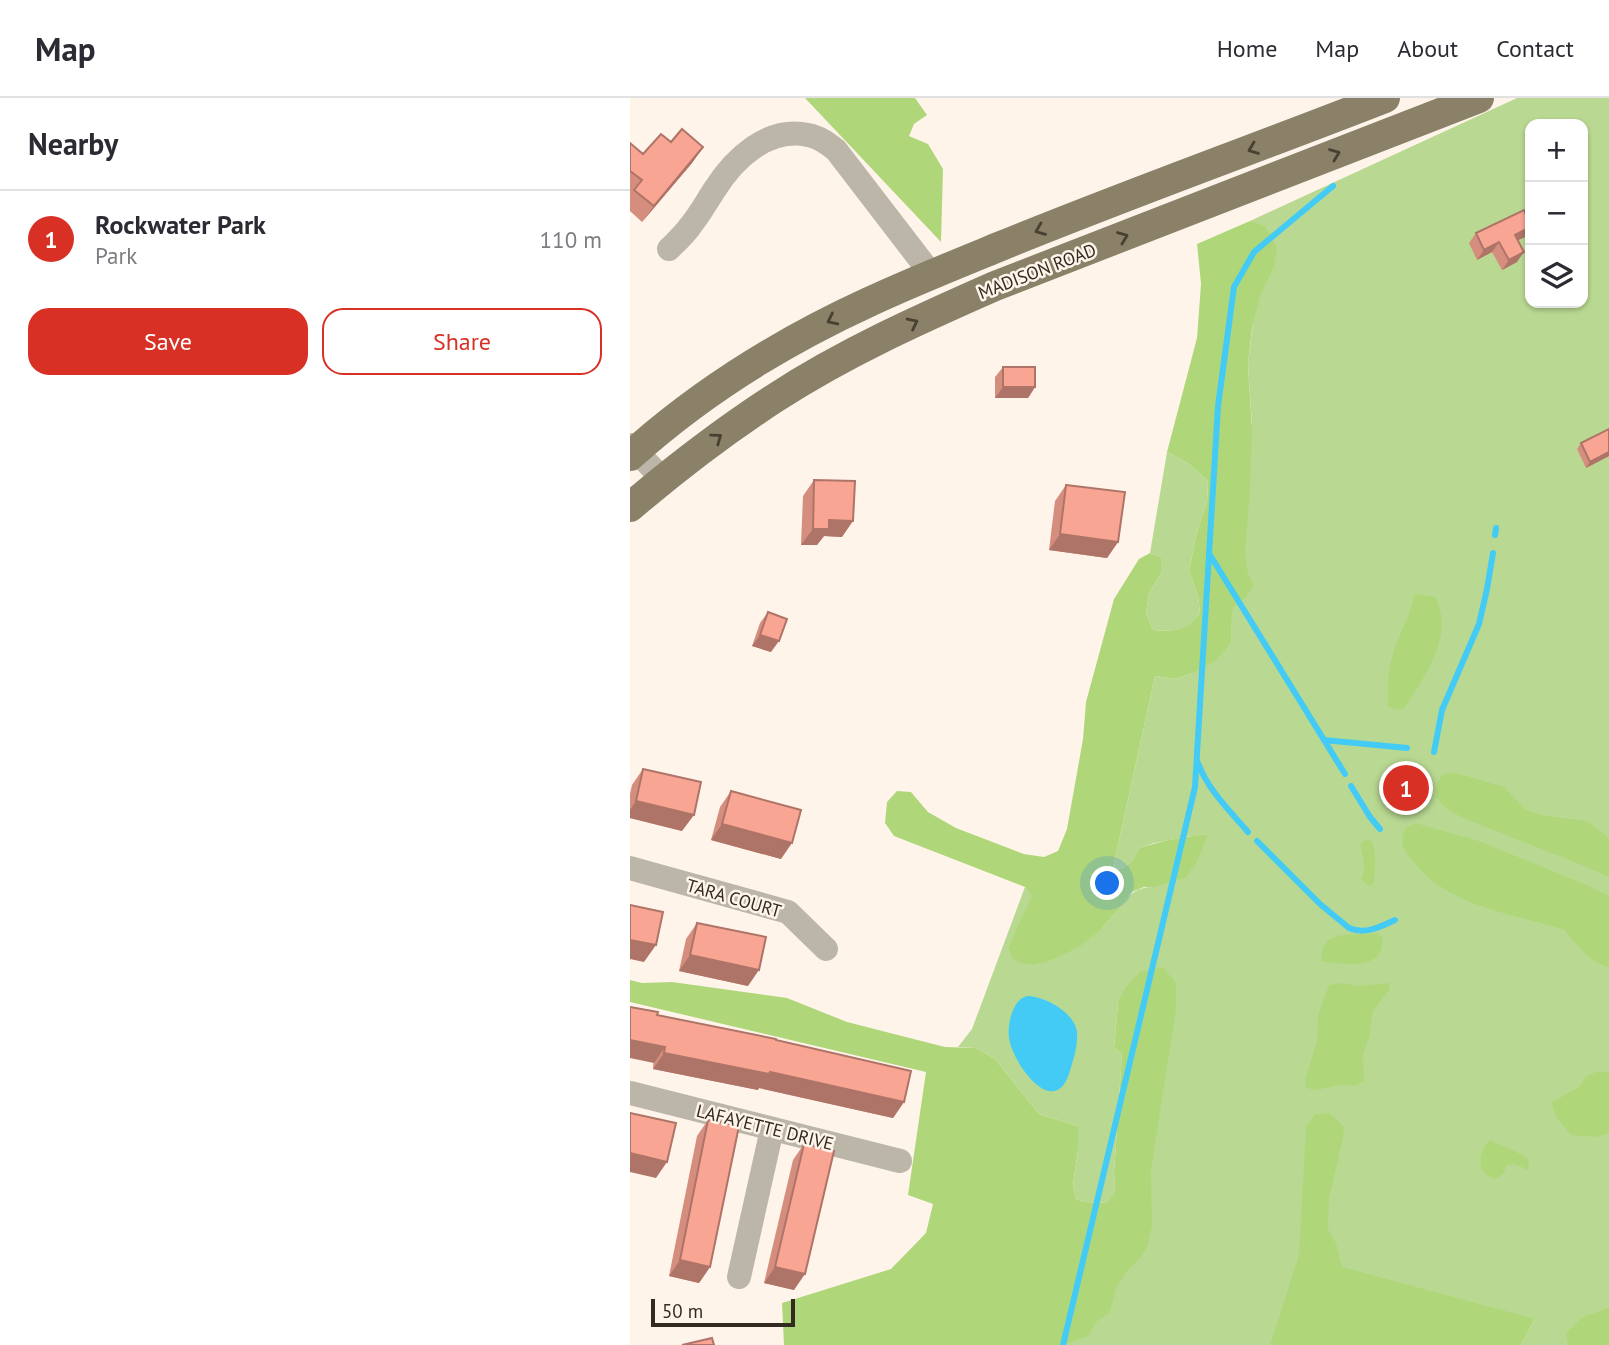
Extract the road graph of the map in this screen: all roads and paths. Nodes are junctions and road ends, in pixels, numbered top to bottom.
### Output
1 (1385, 98) edge
2 (1479, 98) edge
3 (669, 249) dead end
4 (932, 275) junction
5 (632, 450) edge
6 (663, 479) junction
7 (630, 507) edge
8 (630, 869) edge
9 (827, 949) dead end
10 (630, 1093) edge
11 (772, 1129) junction
12 (900, 1161) dead end
13 (738, 1277) dead end

1 -> 4 main road, MADISON ROAD
6 -> 2 main road, MADISON ROAD
3 - 4 street
4 -> 5 main road, MADISON ROAD
5 - 6 street
6 - 7 main road, MADISON ROAD
8 - 9 street, TARA COURT
10 - 11 street, LAFAYETTE DRIVE
11 - 12 street, LAFAYETTE DRIVE
11 - 13 street

